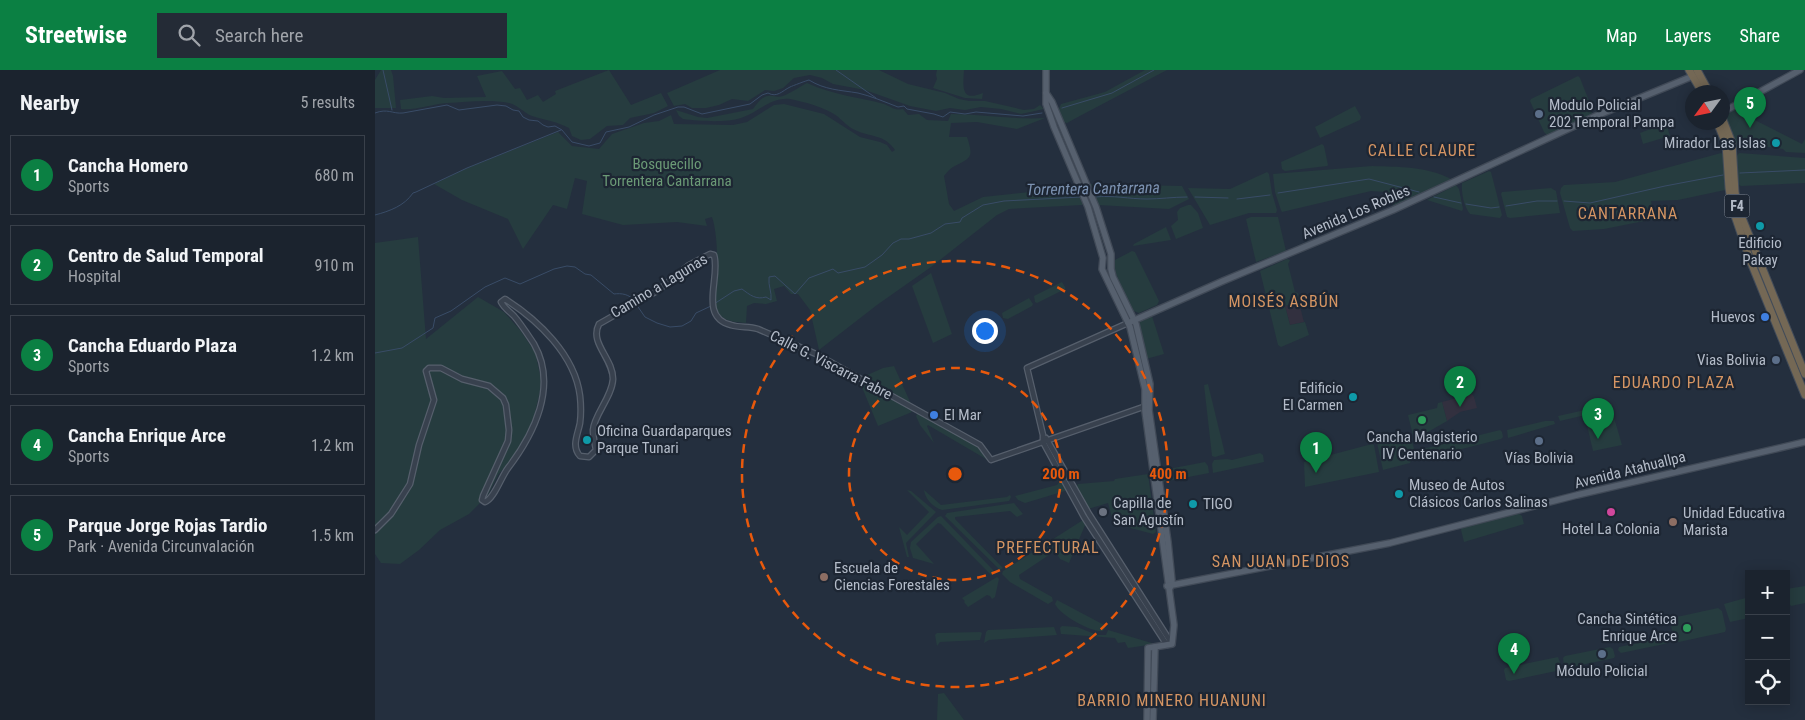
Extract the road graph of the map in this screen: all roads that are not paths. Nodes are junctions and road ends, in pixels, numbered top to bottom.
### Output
1 (1046, 70) edge
2 (1800, 70) edge
3 (1693, 72) edge
4 (1699, 85) edge
5 (1703, 85) edge
6 (1046, 93) junction
7 (1730, 108) edge
8 (1720, 130) edge
9 (1727, 130) edge
10 (714, 255) joint
11 (1135, 320) junction
12 (1128, 323) junction
13 (1805, 374) edge
14 (1805, 395) edge
15 (1147, 406) junction
16 (1045, 441) junction
17 (1805, 442) edge
18 (375, 530) edge
19 (1170, 587) junction
20 (1169, 644) junction
21 (1155, 647) junction
22 (1147, 720) edge
23 (1153, 720) edge

1 - 6 main road
2 - 7 main road
3 - 4 highway
3 - 5 highway
3 - 11 main road, Avenida Los Robles
6 - 11 main road
6 - 12 main road
8 - 14 highway, F4
9 - 13 highway, F4
10 - 16 street, Calle G. Viscarra Fabre
10 - 18 street, Camino a Lagunas
11 - 12 main road, Avenida Los Robles
11 - 15 main road
12 - 15 main road
12 - 16 street, Avenida Los Robles
15 - 16 street
15 - 19 main road
16 - 20 street
17 - 19 main road, Avenida Atahuallpa
19 - 20 main road
20 - 21 main road
21 - 22 main road
21 - 23 main road

